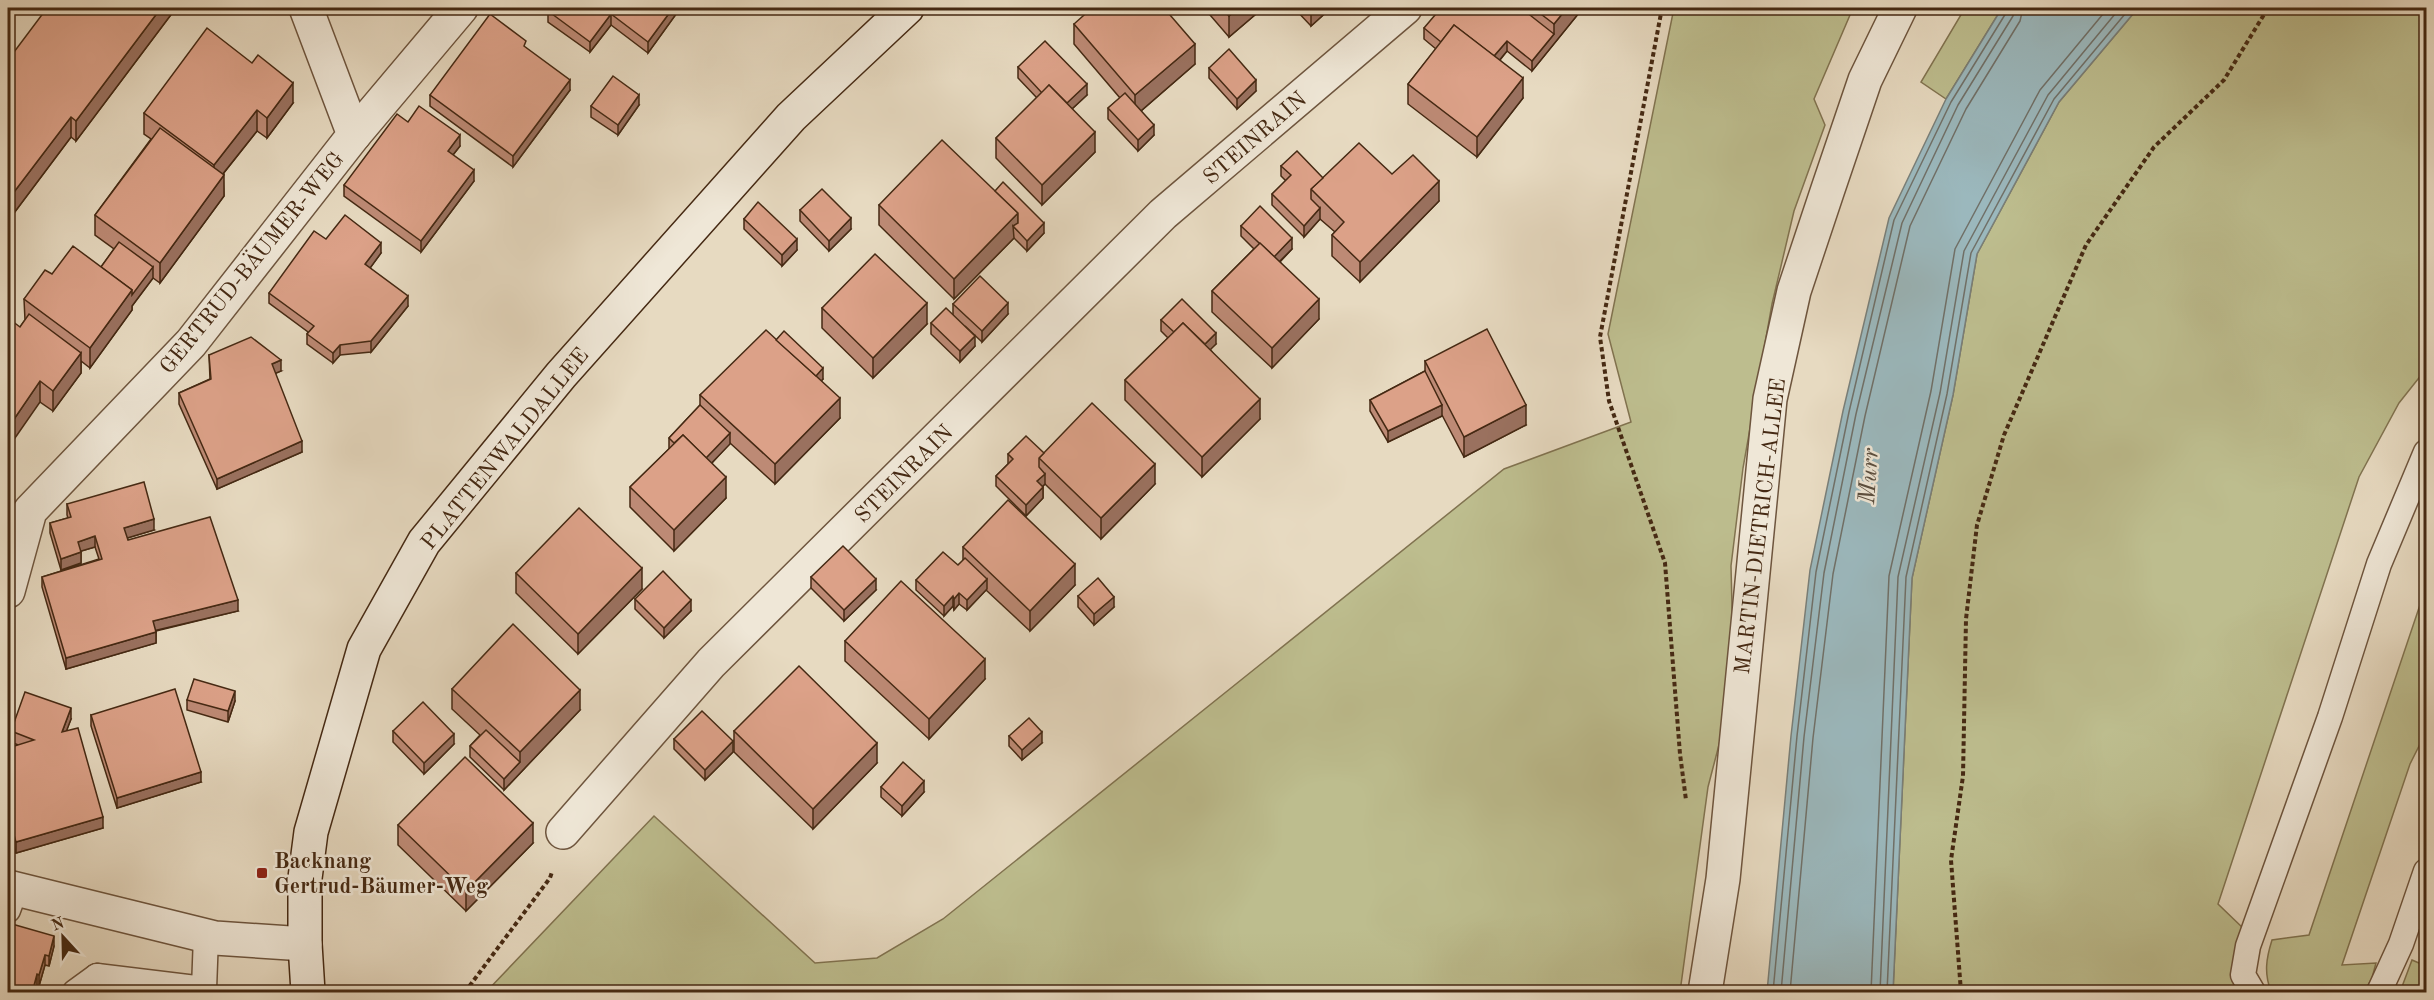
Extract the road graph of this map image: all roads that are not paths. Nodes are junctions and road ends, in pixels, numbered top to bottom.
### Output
1 (306, 8) edge
2 (461, 8) edge
3 (908, 8) edge
4 (1405, 8) edge
5 (1900, 8) edge
6 (354, 135) junction
7 (2427, 452) edge
8 (8, 591) edge
9 (563, 832) road end
10 (2427, 870) edge
11 (10, 896) edge
12 (206, 936) junction
13 (304, 944) junction
14 (96, 984) edge
15 (75, 993) edge
16 (308, 993) edge
17 (1705, 993) edge
18 (2253, 993) edge
19 (2379, 993) edge

1 - 6 street, GERTRUD-BÄUMER-WEG
2 - 6 street, GERTRUD-BÄUMER-WEG
3 - 13 street, PLATTENWALDALLEE
4 - 9 street, STEINRAIN
5 - 17 street, MARTIN-DIETRICH-ALLEE
6 - 8 street, GERTRUD-BÄUMER-WEG
7 - 18 lane
10 - 19 lane
11 - 12 street
12 - 13 street
12 - 14 lane
13 - 16 street, PLATTENWALDALLEE
14 - 15 lane

